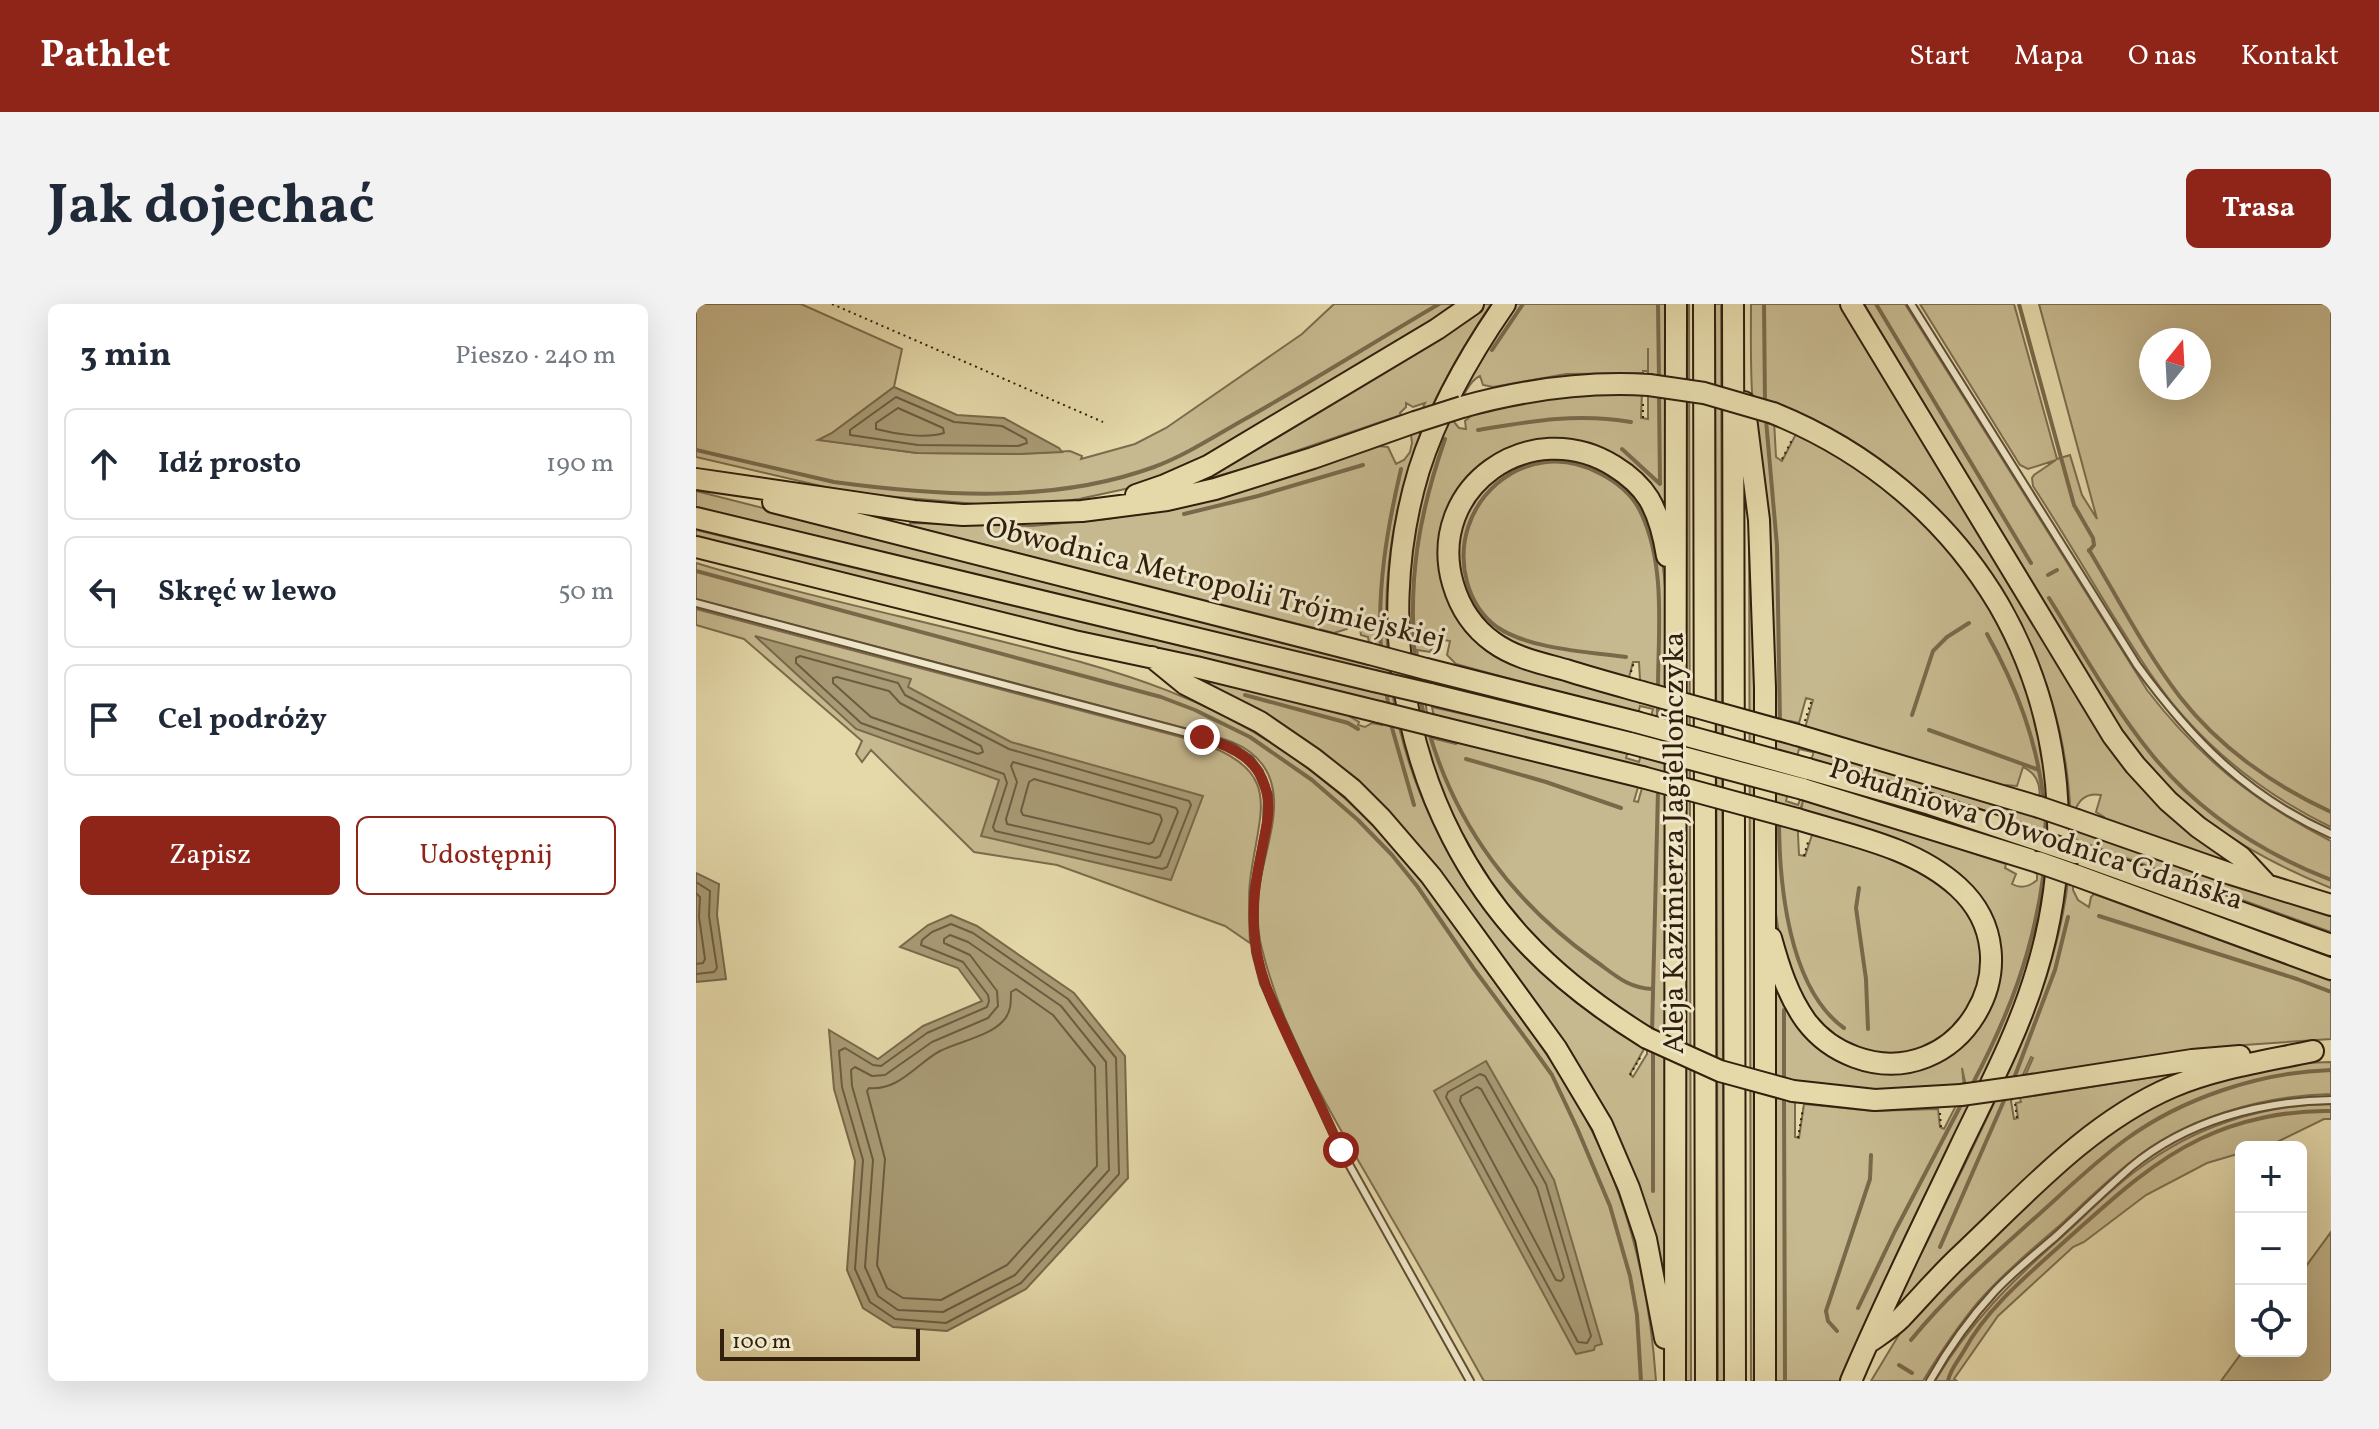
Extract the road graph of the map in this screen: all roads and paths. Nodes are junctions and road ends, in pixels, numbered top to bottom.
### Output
1 (832, 304) edge
2 (1473, 304) edge
3 (1505, 304) edge
4 (1676, 304) edge
5 (1704, 304) edge
6 (1851, 304) edge
7 (1911, 304) edge
8 (1733, 311) edge
9 (1646, 391) junction
10 (1643, 418) dead end
11 (1103, 422) dead end
12 (1794, 435) dead end
13 (1782, 459) dead end
14 (696, 481) edge
15 (1082, 511) junction
16 (696, 518) edge
17 (696, 547) edge
18 (1674, 595) junction
19 (696, 603) edge
20 (1152, 657) junction
21 (1634, 662) dead end
22 (1636, 686) junction
23 (1812, 699) dead end
24 (1800, 730) junction
25 (1719, 744) joint
26 (1719, 766) joint
27 (1804, 827) junction
28 (2331, 834) edge
29 (1804, 856) dead end
30 (2267, 885) junction
31 (2331, 905) edge
32 (1766, 922) junction
33 (2331, 945) edge
34 (2331, 969) edge
35 (1645, 1045) junction
36 (2322, 1051) edge
37 (1630, 1075) dead end
38 (2016, 1095) junction
39 (1798, 1099) junction
40 (2331, 1100) edge
41 (1940, 1110) dead end
42 (2017, 1118) dead end
43 (1941, 1128) dead end
44 (1798, 1138) dead end
45 (1868, 1343) junction
46 (1470, 1381) edge
47 (1672, 1381) edge
48 (1706, 1381) edge
49 (1735, 1381) edge
50 (1765, 1381) edge
51 (1851, 1381) edge
52 (1930, 1381) edge

1 - 11 path
2 - 15 highway
3 - 35 highway
4 - 18 highway
5 - 48 highway, Aleja Kazimierza Jagiellończyka
6 - 30 highway
7 - 28 lane
8 - 32 highway
8 - 49 highway, Aleja Kazimierza Jagiellończyka
9 - 10 path
9 - 15 highway, bridge
9 - 45 highway, bridge
12 - 13 path
14 - 15 highway
14 - 25 highway, Obwodnica Metropolii Trójmiejskiej, bridge
16 - 26 highway, Obwodnica Metropolii Trójmiejskiej, bridge
17 - 20 highway
18 - 22 highway
18 - 47 highway
19 - 46 lane
20 - 27 highway, bridge
20 - 47 highway
21 - 22 path
22 - 24 highway, bridge
23 - 24 path
24 - 30 highway, bridge
25 - 33 highway, Południowa Obwodnica Gdańska, bridge
26 - 34 highway, Południowa Obwodnica Gdańska, bridge
27 - 29 path
27 - 32 highway
30 - 31 highway
32 - 50 highway
35 - 37 path
35 - 39 highway, bridge
36 - 38 highway
36 - 45 highway
38 - 39 highway, bridge
38 - 42 path
39 - 44 path
40 - 52 lane
41 - 43 path
45 - 51 highway

